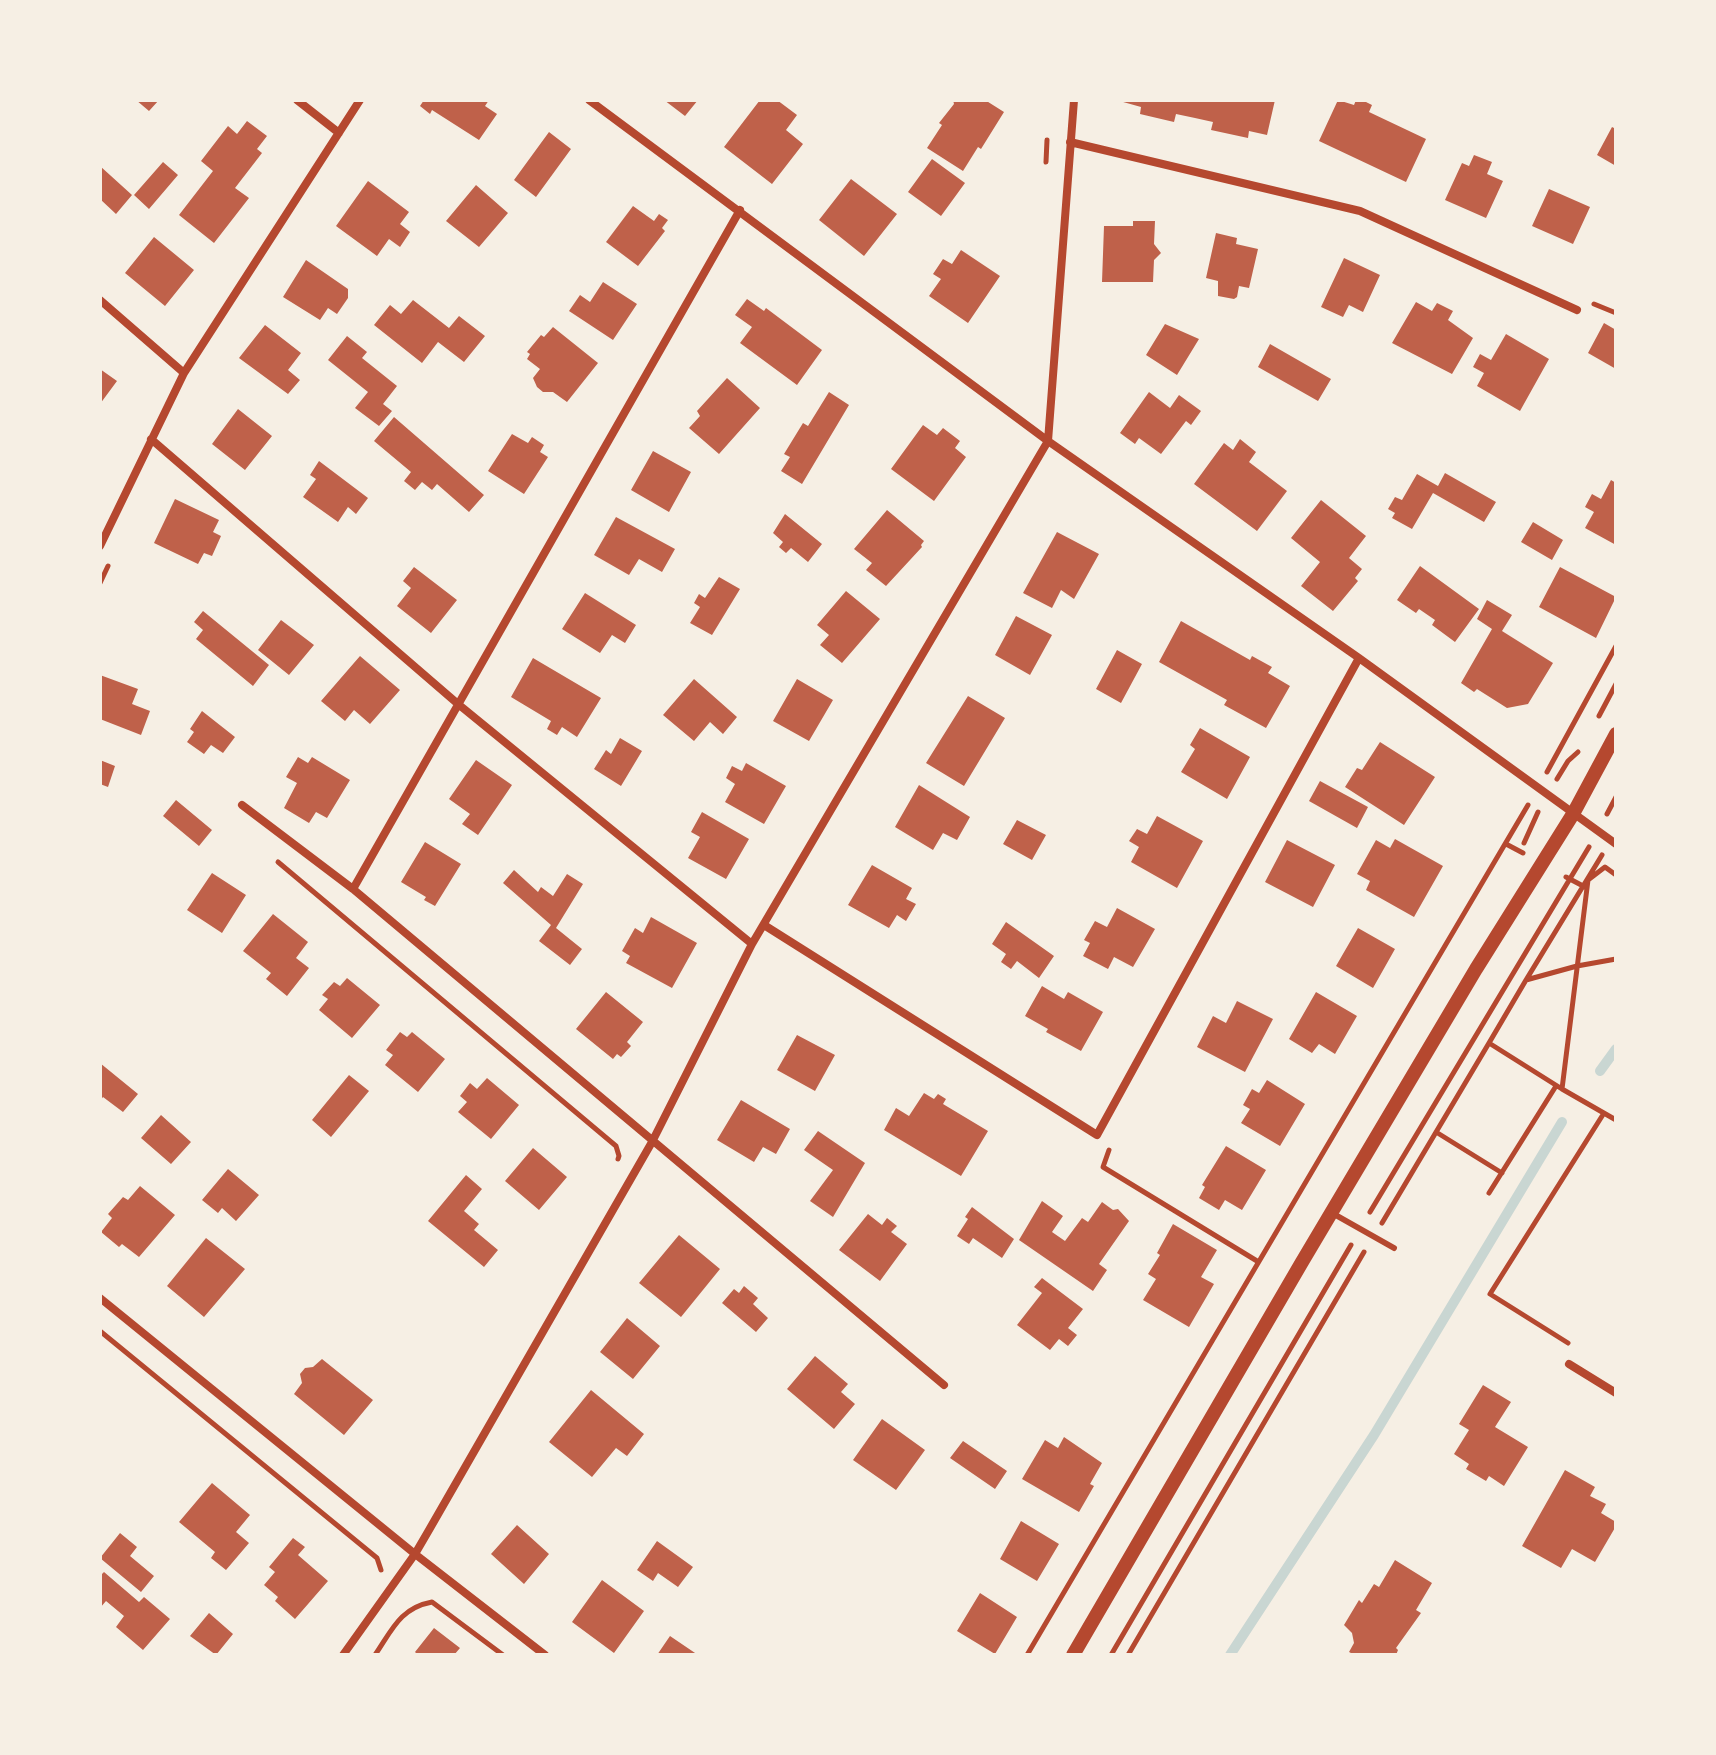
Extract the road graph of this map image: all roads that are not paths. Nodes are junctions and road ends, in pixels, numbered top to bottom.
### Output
1 (297, 100) edge
2 (360, 100) edge
3 (589, 100) edge
4 (1074, 100) edge
5 (339, 133) junction
6 (1070, 142) junction
7 (740, 210) junction
8 (100, 300) edge
9 (1577, 310) dead end
10 (184, 373) junction
11 (151, 439) junction
12 (1048, 441) junction
13 (100, 546) edge
14 (1359, 658) junction
15 (458, 704) junction
16 (1616, 734) edge
17 (242, 805) dead end
18 (1573, 814) junction
19 (1616, 844) edge
20 (353, 889) junction
21 (764, 925) junction
22 (752, 944) junction
23 (652, 1142) junction
24 (1332, 1213) junction
25 (1394, 1248) dead end
26 (100, 1298) edge
27 (1569, 1364) dead end
28 (944, 1385) dead end
29 (1616, 1393) edge
30 (415, 1554) junction
31 (343, 1655) edge
32 (545, 1655) edge
33 (1073, 1655) edge

1 - 5 street
2 - 5 street
3 - 7 street
4 - 6 street
5 - 10 street
6 - 9 street
6 - 12 street
7 - 12 street
7 - 15 street
8 - 10 street
10 - 11 street
11 - 13 street
11 - 15 street
12 - 14 street
12 - 21 street
14 - 18 street
14 - 21 street
15 - 20 street
15 - 22 street
16 - 18 street
17 - 20 street
18 - 19 street
18 - 24 street
20 - 23 street
21 - 22 street
22 - 23 street
23 - 28 street
23 - 30 street
24 - 25 lane
24 - 33 street
26 - 30 street
27 - 29 street
30 - 31 street
30 - 32 street

